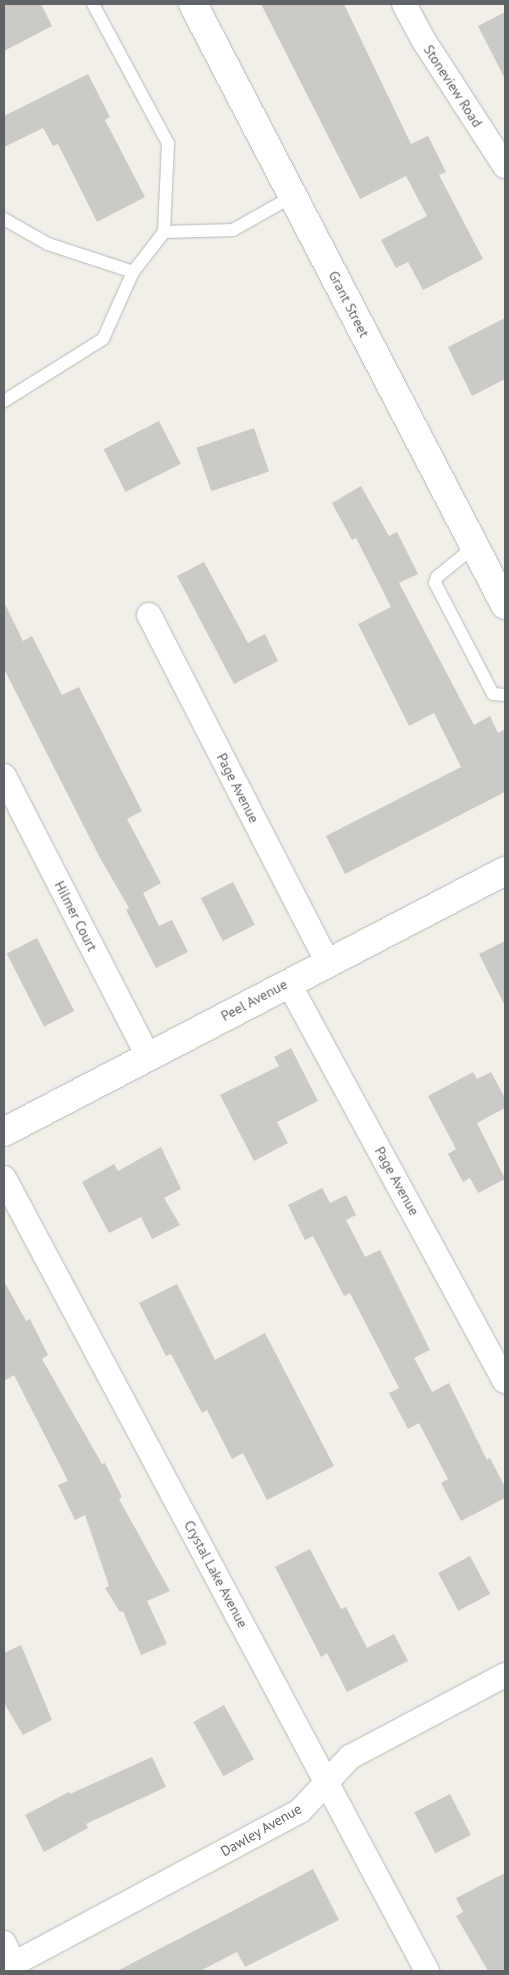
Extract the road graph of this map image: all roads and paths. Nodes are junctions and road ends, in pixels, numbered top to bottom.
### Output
1 (92, 4) edge
2 (193, 4) edge
3 (404, 4) edge
4 (505, 166) edge
5 (293, 196) junction
6 (4, 219) edge
7 (164, 232) junction
8 (133, 272) junction
9 (4, 401) edge
10 (475, 546) junction
11 (505, 605) edge
12 (149, 614) dead end
13 (505, 695) edge
14 (4, 776) edge
15 (505, 871) edge
16 (327, 962) junction
17 (288, 982) junction
18 (148, 1056) junction
19 (4, 1132) edge
20 (4, 1178) edge
21 (505, 1381) edge
22 (505, 1675) edge
23 (327, 1782) junction
24 (7, 1958) edge
25 (427, 1971) edge

1 - 7 lane
2 - 5 street, Grant Street
3 - 4 street, Stoneview Road
5 - 7 lane
5 - 10 street, Grant Street
6 - 8 lane
7 - 8 lane
8 - 9 lane
10 - 11 street, Grant Street
10 - 13 lane
12 - 16 street, Page Avenue
14 - 18 street, Hilmer Court
15 - 16 street, Peel Avenue
16 - 17 street, Peel Avenue
17 - 18 street, Peel Avenue
17 - 21 street, Page Avenue
18 - 19 street, Peel Avenue
20 - 23 street, Crystal Lake Avenue
22 - 23 street, Dawley Avenue
23 - 24 street, Dawley Avenue
23 - 25 street, Crystal Lake Avenue

